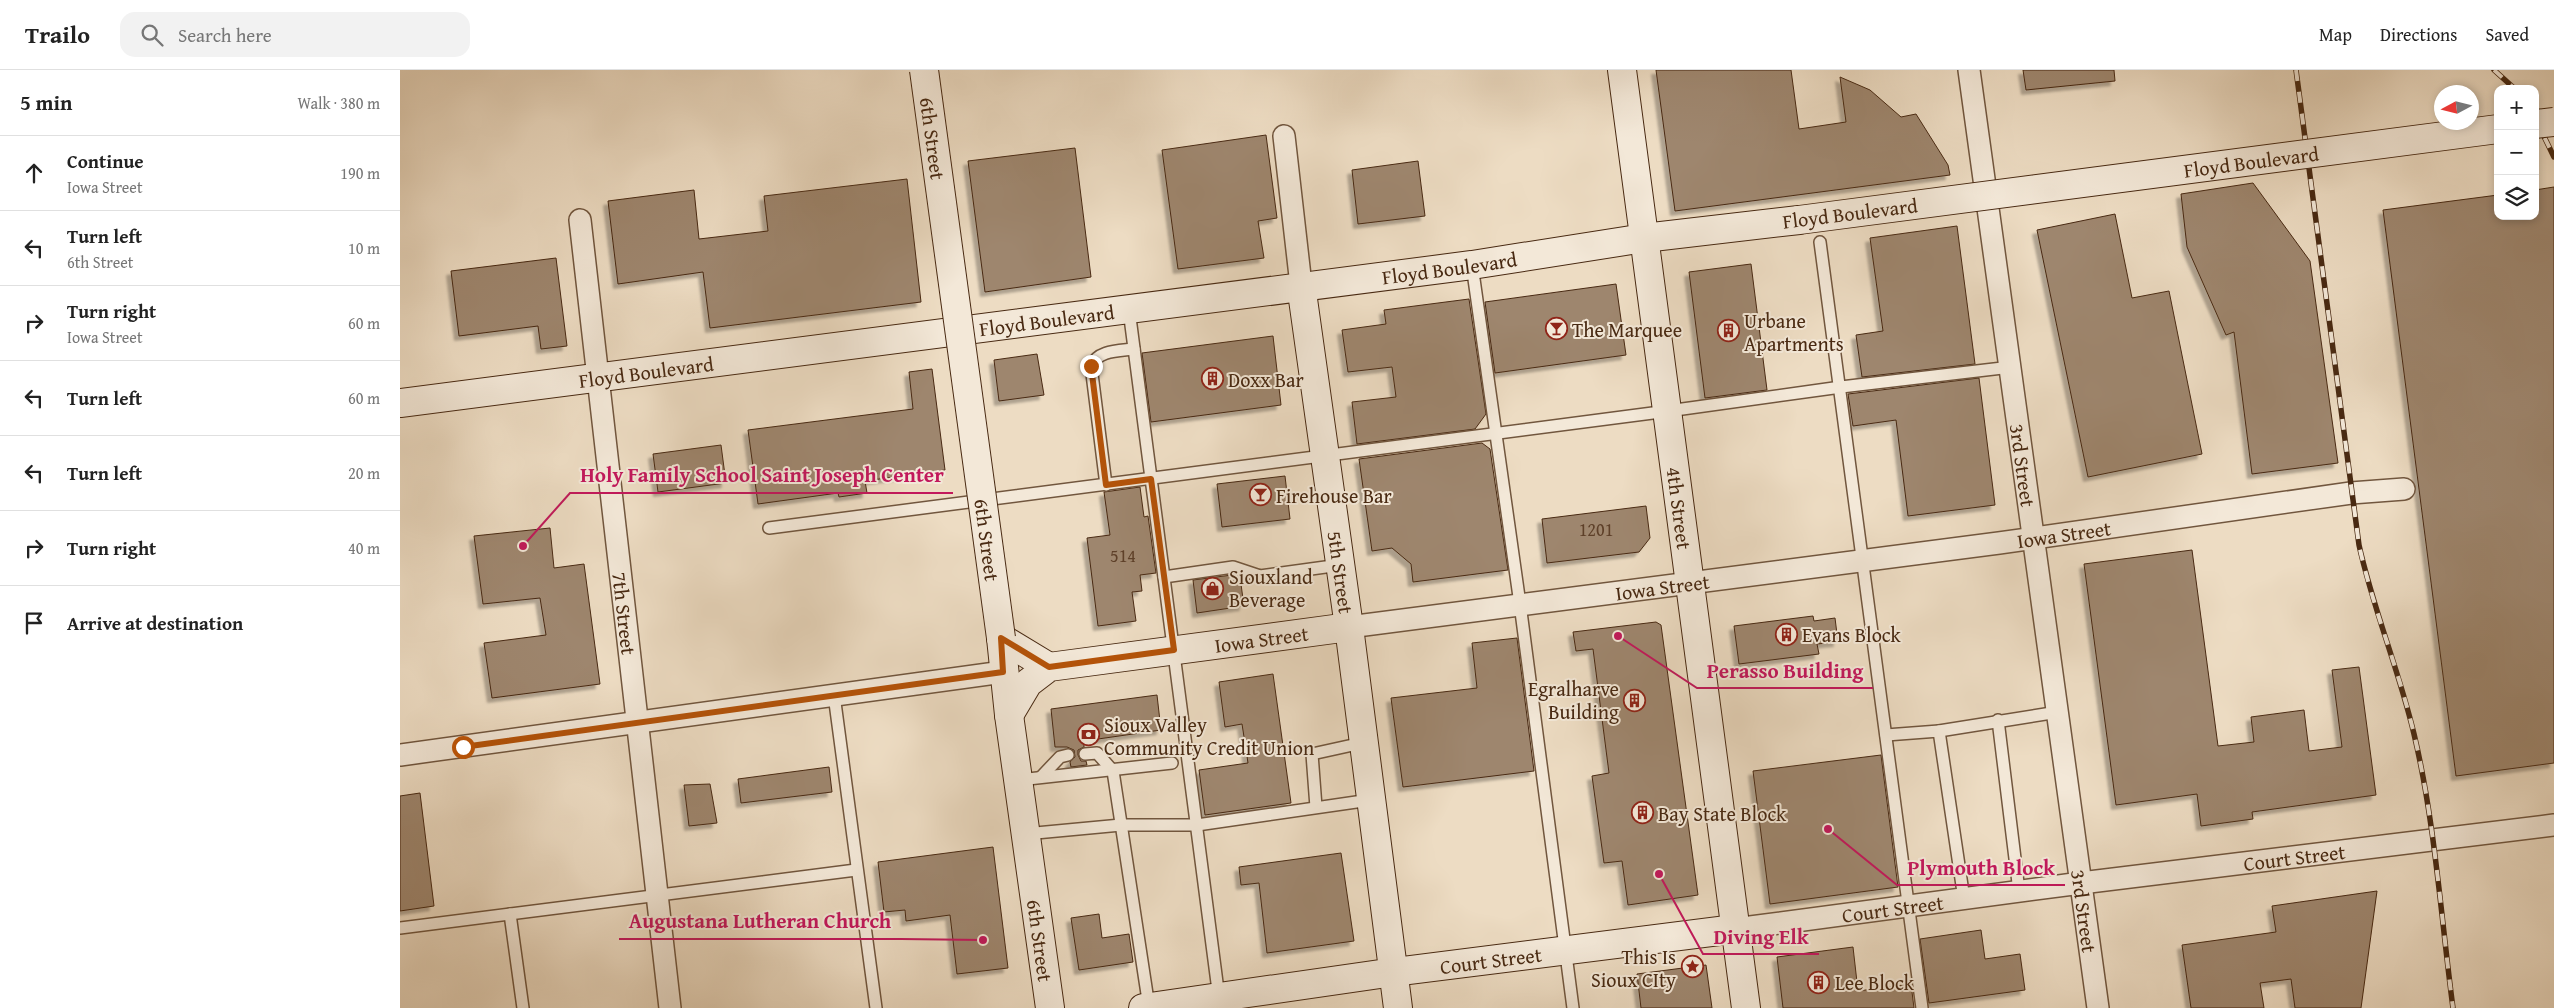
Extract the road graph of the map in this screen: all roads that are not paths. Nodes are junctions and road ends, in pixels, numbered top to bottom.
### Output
1 (924, 70) edge
2 (1622, 70) edge
3 (1969, 70) edge
4 (2554, 122) edge
5 (2539, 124) edge
6 (2494, 130) edge
7 (1284, 136) dead end
8 (580, 220) dead end
9 (1644, 238) junction
10 (1820, 242) dead end
11 (1472, 265) junction
12 (1301, 285) junction
13 (1129, 308) junction
14 (1134, 349) junction
15 (2012, 367) junction
16 (596, 378) junction
17 (1841, 387) junction
18 (400, 403) edge
19 (1668, 411) junction
20 (1496, 434) junction
21 (1324, 456) junction
22 (1151, 479) junction
23 (1106, 485) junction
24 (2404, 488) dead end
25 (770, 528) dead end
26 (2034, 538) junction
27 (1861, 559) junction
28 (1340, 565) junction
29 (1164, 577) junction
30 (1689, 582) junction
31 (1520, 604) junction
32 (1349, 627) junction
33 (1001, 638) junction
34 (1174, 650) junction
35 (1049, 667) junction
36 (1003, 672) junction
37 (834, 695) junction
38 (2058, 712) junction
39 (1009, 715) junction
40 (1998, 720) junction
41 (638, 723) junction
42 (1939, 731) junction
43 (1886, 735) junction
44 (1362, 742) junction
45 (1085, 754) dead end
46 (400, 755) edge
47 (1068, 755) dead end
48 (1172, 764) dead end
49 (1113, 771) junction
50 (1030, 778) junction
51 (1370, 800) junction
52 (1316, 806) junction
53 (1121, 825) junction
54 (1197, 825) junction
55 (2554, 825) edge
56 (1026, 834) junction
57 (856, 870) junction
58 (2081, 883) junction
59 (2019, 891) junction
60 (658, 896) junction
61 (1964, 899) junction
62 (1909, 906) junction
63 (510, 914) junction
64 (400, 928) edge
65 (1735, 929) junction
66 (1566, 952) junction
67 (1394, 972) junction
68 (1227, 1001) edge
69 (523, 1008) edge
70 (670, 1008) edge
71 (876, 1008) edge
72 (1050, 1008) edge
73 (1146, 1008) edge
74 (1398, 1008) edge
75 (1573, 1008) edge
76 (1746, 1008) edge
77 (1922, 1008) edge
78 (2098, 1008) edge

1 - 33 main road, 6th Street, bridge
2 - 9 main road, 4th Street
3 - 15 street, 3rd Street
4 - 5 main road, bridge
6 - 9 main road, Floyd Boulevard, bridge
7 - 12 street, 5th Street
8 - 16 street, 7th Street
9 - 11 main road, Floyd Boulevard
9 - 19 main road, 4th Street
10 - 17 lane
11 - 12 main road, Floyd Boulevard
11 - 20 lane
12 - 13 main road, Floyd Boulevard
12 - 21 main road, 5th Street
13 - 14 lane
13 - 16 main road, Floyd Boulevard
14 - 22 lane
14 - 23 lane
15 - 17 lane
15 - 26 street, 3rd Street
16 - 18 main road, Floyd Boulevard
16 - 41 street, 7th Street
17 - 19 lane
17 - 27 lane
19 - 20 lane
19 - 30 main road, 4th Street
20 - 21 lane
20 - 31 lane
21 - 22 lane
21 - 28 main road, 5th Street
22 - 23 lane
22 - 29 lane
23 - 25 lane
24 - 26 street, Iowa Street
26 - 27 street, Iowa Street
26 - 38 street, 3rd Street
27 - 30 street, Iowa Street
27 - 43 lane
28 - 29 lane
28 - 32 main road, 5th Street
29 - 34 lane
30 - 31 street, Iowa Street
30 - 65 main road, 4th Street
31 - 32 street, Iowa Street
31 - 66 lane
32 - 34 main road, Iowa Street
32 - 44 main road, 5th Street
33 - 35 main road
33 - 36 main road, 6th Street
34 - 35 main road, Iowa Street
34 - 54 lane
35 - 39 main road, Iowa Street
36 - 37 street
36 - 39 main road, 6th Street
37 - 41 street
37 - 57 lane
38 - 40 lane
38 - 58 street, 3rd Street
39 - 50 main road, 6th Street
40 - 42 lane
40 - 59 lane
41 - 46 street
41 - 60 street, 7th Street
42 - 43 lane
42 - 61 lane
43 - 62 lane
44 - 51 main road, 5th Street
44 - 52 lane
45 - 49 lane
47 - 50 lane
48 - 49 lane
49 - 50 lane
49 - 53 lane
50 - 56 main road, 6th Street
51 - 52 lane
51 - 67 main road, 5th Street
52 - 54 lane
53 - 54 lane
53 - 56 lane
53 - 73 lane
54 - 68 lane
55 - 58 street, Court Street
56 - 72 main road, 6th Street
57 - 60 lane
57 - 71 lane
58 - 59 street, Court Street
58 - 78 street, 3rd Street
59 - 61 street, Court Street
60 - 63 lane
60 - 70 street, 7th Street
61 - 62 street, Court Street
62 - 65 street, Court Street
62 - 77 lane
63 - 64 lane
63 - 69 lane
65 - 66 main road, Court Street
65 - 76 main road, 4th Street
66 - 67 main road, Court Street
66 - 75 lane
67 - 68 main road, Court Street
67 - 74 main road, 5th Street
68 - 73 main road, Court Street

